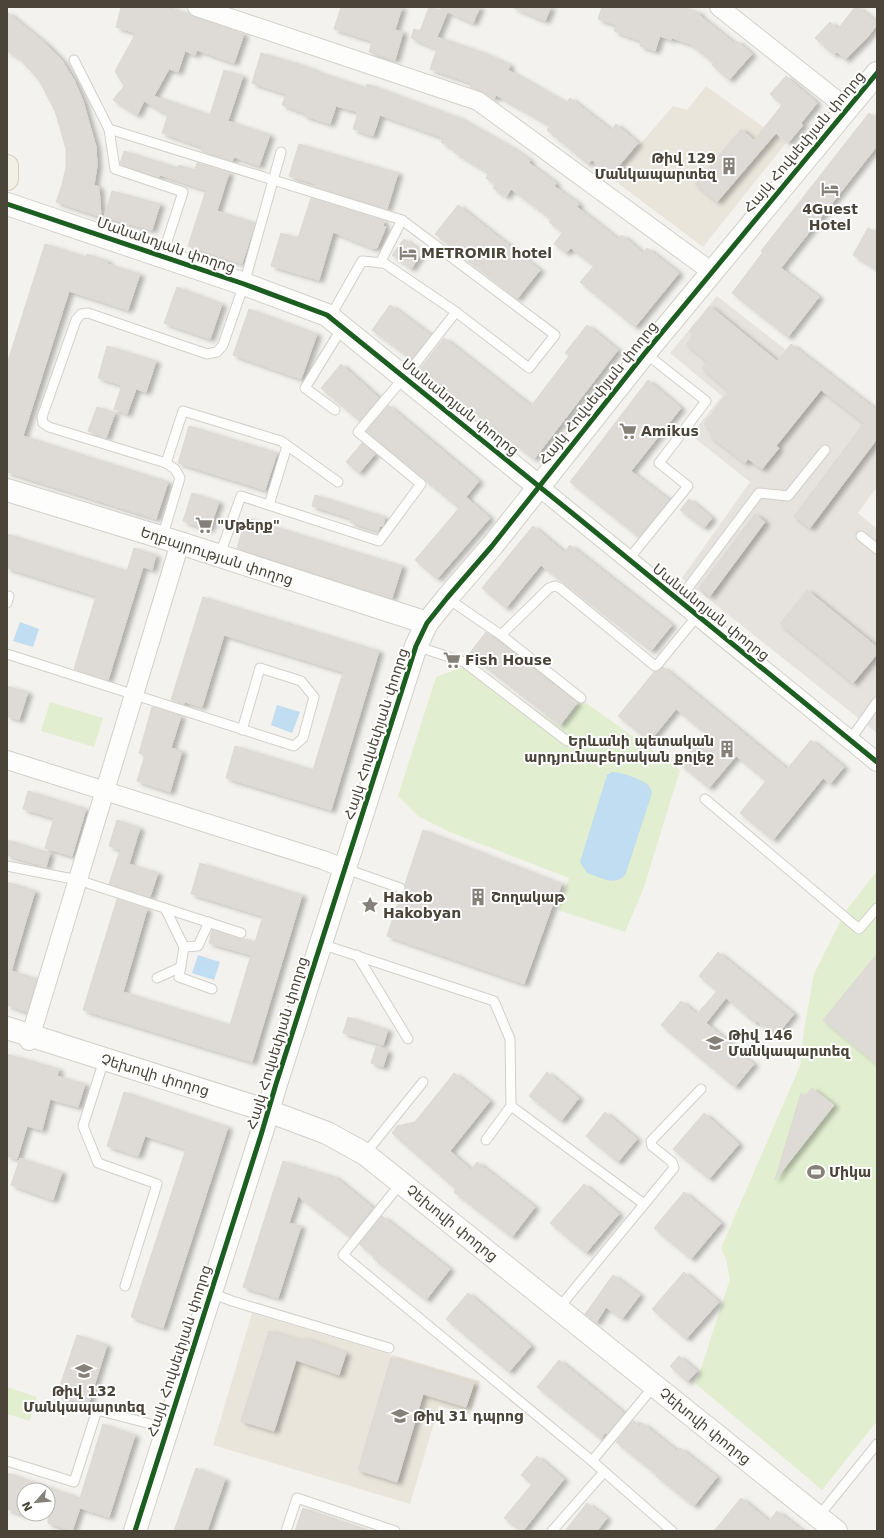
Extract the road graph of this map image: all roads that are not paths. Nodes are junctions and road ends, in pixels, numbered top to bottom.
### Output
1 (197, 7) edge
2 (719, 7) edge
3 (74, 60) dead end
4 (877, 73) edge
5 (848, 109) junction
6 (109, 129) junction
7 (281, 152) dead end
8 (7, 166) edge
9 (7, 179) edge
10 (273, 181) junction
11 (7, 204) edge
12 (402, 220) junction
13 (162, 257) junction
14 (380, 263) junction
15 (712, 272) junction
16 (244, 284) junction
17 (456, 312) junction
18 (336, 322) junction
19 (645, 353) junction
20 (404, 378) junction
21 (335, 410) dead end
22 (287, 446) junction
23 (825, 450) dead end
24 (166, 463) junction
25 (338, 482) dead end
26 (538, 486) junction
27 (7, 490) edge
28 (269, 505) junction
29 (860, 536) dead end
30 (171, 540) junction
31 (877, 549) edge
32 (220, 557) junction
33 (628, 560) junction
34 (447, 598) junction
35 (678, 601) junction
36 (697, 616) junction
37 (427, 623) junction
38 (501, 635) junction
39 (416, 646) junction
40 (7, 654) edge
41 (134, 695) junction
42 (581, 698) dead end
43 (877, 702) edge
44 (242, 730) junction
45 (850, 740) junction
46 (567, 741) dead end
47 (7, 760) edge
48 (877, 762) edge
49 (105, 791) junction
50 (705, 799) dead end
51 (7, 866) edge
52 (346, 869) junction
53 (78, 880) junction
54 (400, 888) dead end
55 (165, 908) junction
56 (877, 908) edge
57 (210, 922) junction
58 (241, 932) dead end
59 (321, 944) junction
60 (184, 947) junction
61 (357, 955) junction
62 (180, 968) junction
63 (157, 978) dead end
64 (212, 989) dead end
65 (8, 1032) edge
66 (30, 1038) junction
67 (408, 1039) dead end
68 (103, 1062) junction
69 (423, 1082) dead end
70 (701, 1089) dead end
71 (511, 1106) junction
72 (267, 1115) junction
73 (486, 1140) dead end
74 (365, 1154) junction
75 (399, 1185) junction
76 (644, 1204) junction
77 (125, 1286) dead end
78 (211, 1293) junction
79 (556, 1311) junction
80 (389, 1348) dead end
81 (652, 1388) junction
82 (166, 1431) junction
83 (877, 1444) edge
84 (7, 1461) edge
85 (592, 1462) junction
86 (604, 1472) junction
87 (820, 1523) edge
88 (135, 1531) edge
89 (286, 1531) edge
90 (395, 1531) edge
91 (552, 1531) edge
92 (672, 1531) edge
93 (836, 1531) edge

1 - 15 street
2 - 5 street
3 - 6 lane
4 - 5 street, Հայկ Հովսեփյան փողոց
5 - 15 street, Հայկ Հովսեփյան փողոց
6 - 10 lane
6 - 13 lane
7 - 10 lane
8 - 9 main road
10 - 12 lane
10 - 16 lane
11 - 13 street, Մանանդյան փողոց
12 - 14 lane
12 - 17 lane
13 - 16 street, Մանանդյան փողոց
14 - 17 lane
14 - 18 lane
15 - 19 street, Հայկ Հովսեփյան փողոց
16 - 18 street, Մանանդյան փողոց
16 - 24 lane
17 - 20 lane
18 - 20 street, Մանանդյան փողոց
18 - 21 lane
19 - 26 street, Հայկ Հովսեփյան փողոց
19 - 33 lane
20 - 26 street, Մանանդյան փողոց
20 - 28 lane
22 - 24 lane
22 - 25 lane
22 - 28 lane
23 - 35 lane
24 - 30 lane
26 - 33 street, Մանանդյան փողոց
26 - 34 street, Հայկ Հովսեփյան փողոց
27 - 30 street, Եղբայրության փողոց
28 - 32 lane
29 - 31 lane
30 - 32 street, Եղբայրության փողոց
30 - 41 street
32 - 37 street, Եղբայրության փողոց
33 - 35 street, Մանանդյան փողոց
34 - 37 street, Հայկ Հովսեփյան փողոց
34 - 38 lane
35 - 36 street, Մանանդյան փողոց
36 - 38 lane
36 - 45 street, Մանանդյան փողոց
37 - 39 street, Հայկ Հովսեփյան փողոց
38 - 42 lane
39 - 46 lane
39 - 52 street, Հայկ Հովսեփյան փողոց
40 - 41 lane
41 - 44 lane
41 - 49 street
43 - 45 lane
44 - 44 lane
45 - 48 street, Մանանդյան փողոց
47 - 49 street
49 - 52 street
49 - 53 street
50 - 56 lane
51 - 53 lane
52 - 54 lane
52 - 59 street, Հայկ Հովսեփյան փողոց
53 - 55 lane
53 - 66 street
55 - 57 lane
55 - 60 lane
57 - 58 lane
57 - 60 lane
59 - 61 lane
59 - 72 street, Հայկ Հովսեփյան փողոց
60 - 62 lane
61 - 67 lane
61 - 71 lane
62 - 63 lane
62 - 64 lane
65 - 66 street, Չեխովի փողոց
66 - 68 street, Չեխովի փողոց
68 - 72 street, Չեխովի փողոց
68 - 77 lane
69 - 74 lane
70 - 76 lane
71 - 73 lane
71 - 76 lane
72 - 74 street, Չեխովի փողոց
72 - 75 street, Չեխովի փողոց
72 - 78 street, Հայկ Հովսեփյան փողոց
74 - 75 street, Չեխովի փողոց
75 - 79 street, Չեխովի փողոց
75 - 85 lane
76 - 79 lane
78 - 80 lane
78 - 82 street, Հայկ Հովսեփյան փողոց
79 - 81 street, Չեխովի փողոց
81 - 85 lane
81 - 87 street, Չեխովի փողոց
82 - 84 lane
82 - 88 street, Հայկ Հովսեփյան փողոց
83 - 87 lane
85 - 86 lane
86 - 91 lane
86 - 92 lane
87 - 93 street, Չեխովի փողոց
89 - 90 lane

